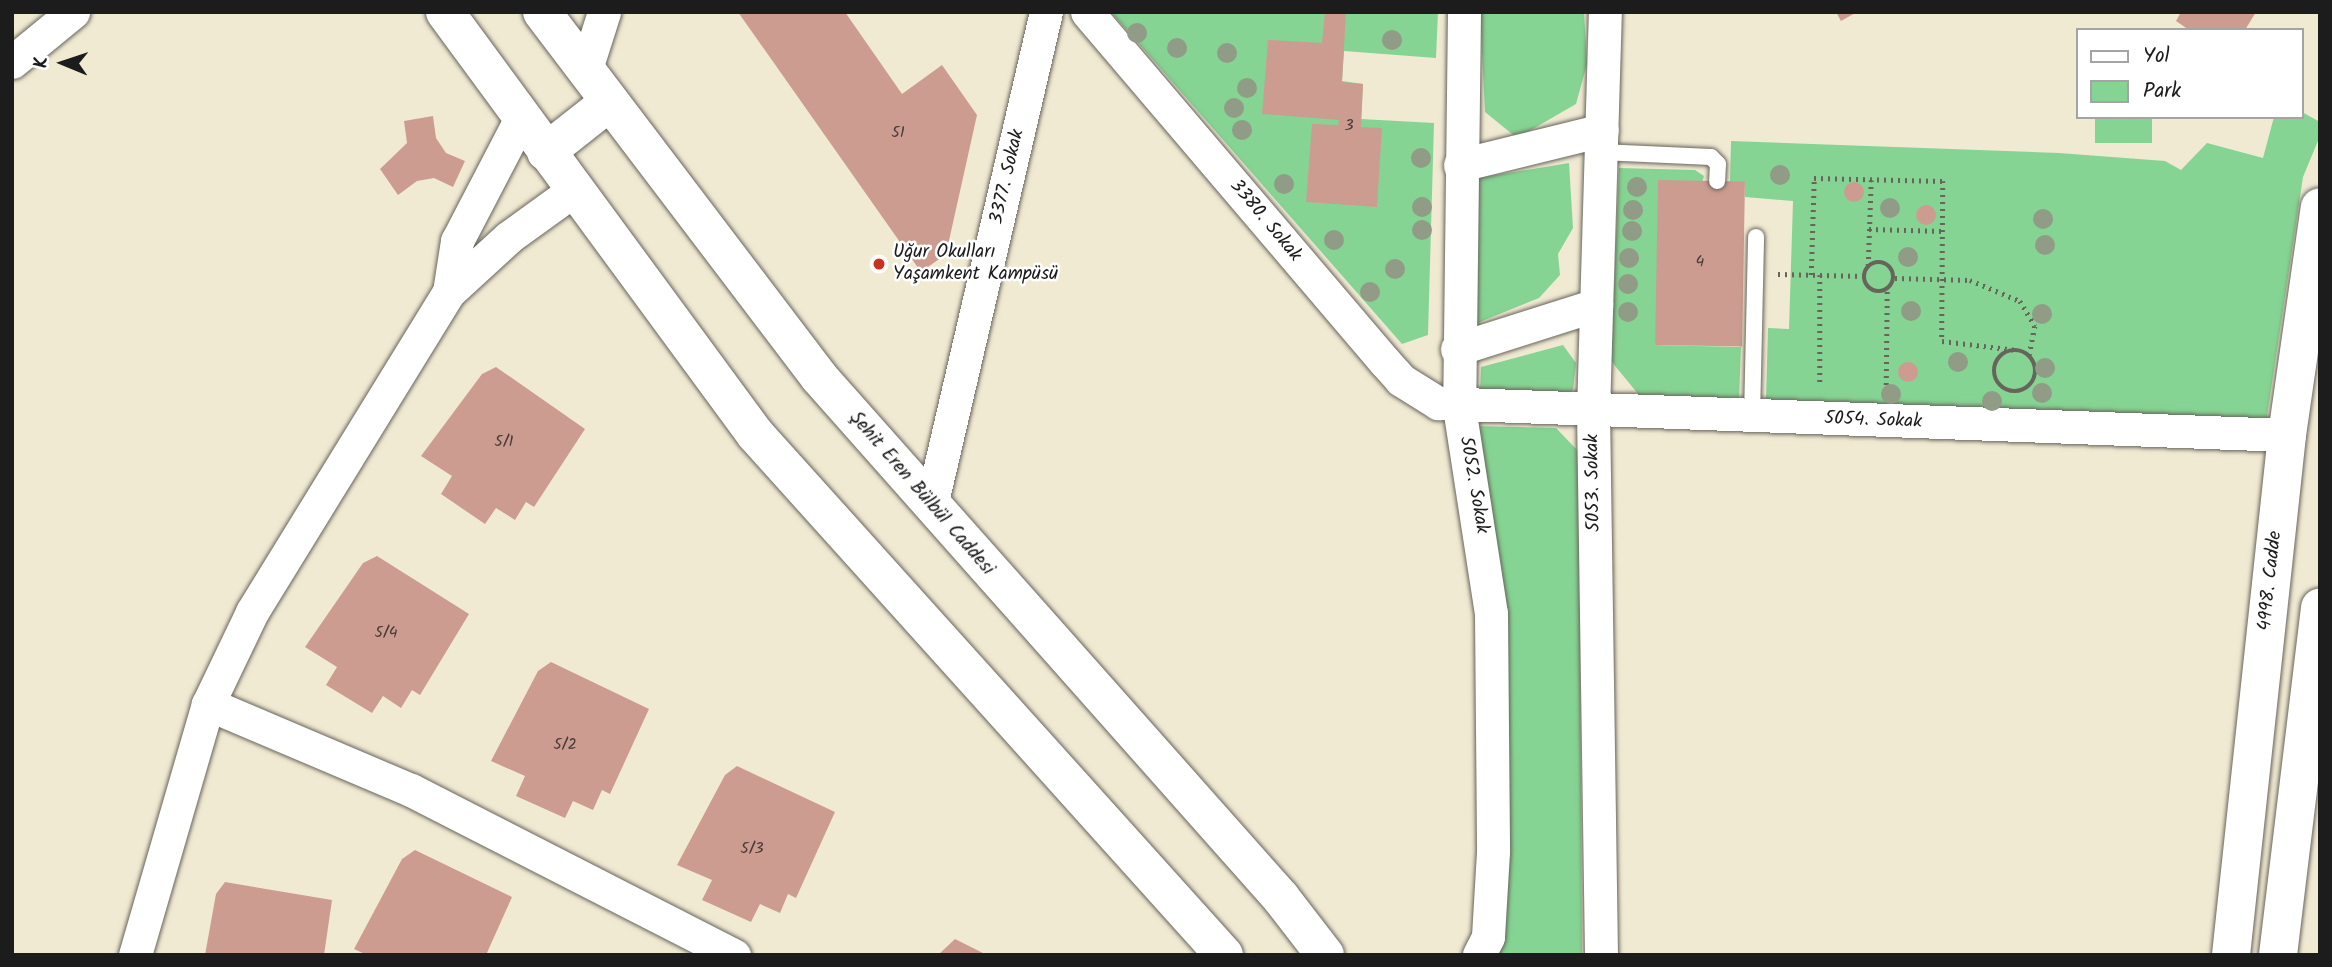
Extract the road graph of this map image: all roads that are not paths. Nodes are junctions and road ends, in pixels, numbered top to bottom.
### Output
1 (73, 12) edge
2 (445, 12) edge
3 (542, 12) edge
4 (604, 12) edge
5 (1046, 12) edge
6 (1087, 12) edge
7 (1464, 12) edge
8 (1605, 12) edge
9 (12, 62) edge
10 (585, 72) junction
11 (608, 103) junction
12 (521, 118) junction
13 (1601, 141) junction
14 (547, 152) junction
15 (1460, 165) junction
16 (1717, 181) dead end
17 (574, 190) junction
18 (2320, 208) edge
19 (1756, 237) dead end
20 (449, 292) junction
21 (1596, 305) junction
22 (1457, 349) junction
23 (1459, 407) junction
24 (1593, 412) junction
25 (1752, 417) junction
26 (2303, 430) edge
27 (931, 506) junction
28 (2320, 608) edge
29 (208, 704) junction
30 (135, 955) edge
31 (734, 955) edge
32 (1224, 955) edge
33 (1325, 955) edge
34 (1479, 955) edge
35 (1601, 955) edge
36 (2231, 955) edge
37 (2278, 955) edge

1 - 9 street
2 - 12 main road
3 - 10 main road, Şehit Eren Bülbül Caddesi
4 - 10 street
5 - 27 street, 3377. Sokak
6 - 23 street, 3380. Sokak
7 - 15 street, 5052. Sokak
8 - 13 street, 5053. Sokak
10 - 11 main road, Şehit Eren Bülbül Caddesi
11 - 14 main road
11 - 27 main road, Şehit Eren Bülbül Caddesi
12 - 14 main road
12 - 20 street
13 - 15 street
13 - 16 lane
13 - 21 street, 5053. Sokak
14 - 17 main road
15 - 22 street, 5052. Sokak
17 - 20 street
17 - 32 main road
18 - 26 main road, 4998. Cadde
19 - 25 lane
20 - 29 street
21 - 22 street
21 - 24 street, 5053. Sokak
22 - 23 street, 5052. Sokak
23 - 24 street, 5054. Sokak
23 - 34 street, 5052. Sokak
24 - 25 street, 5054. Sokak
24 - 35 street, 5053. Sokak
25 - 26 street, 5054. Sokak
26 - 36 main road, 4998. Cadde
27 - 33 main road, Şehit Eren Bülbül Caddesi
28 - 37 main road
29 - 30 street
29 - 31 street

